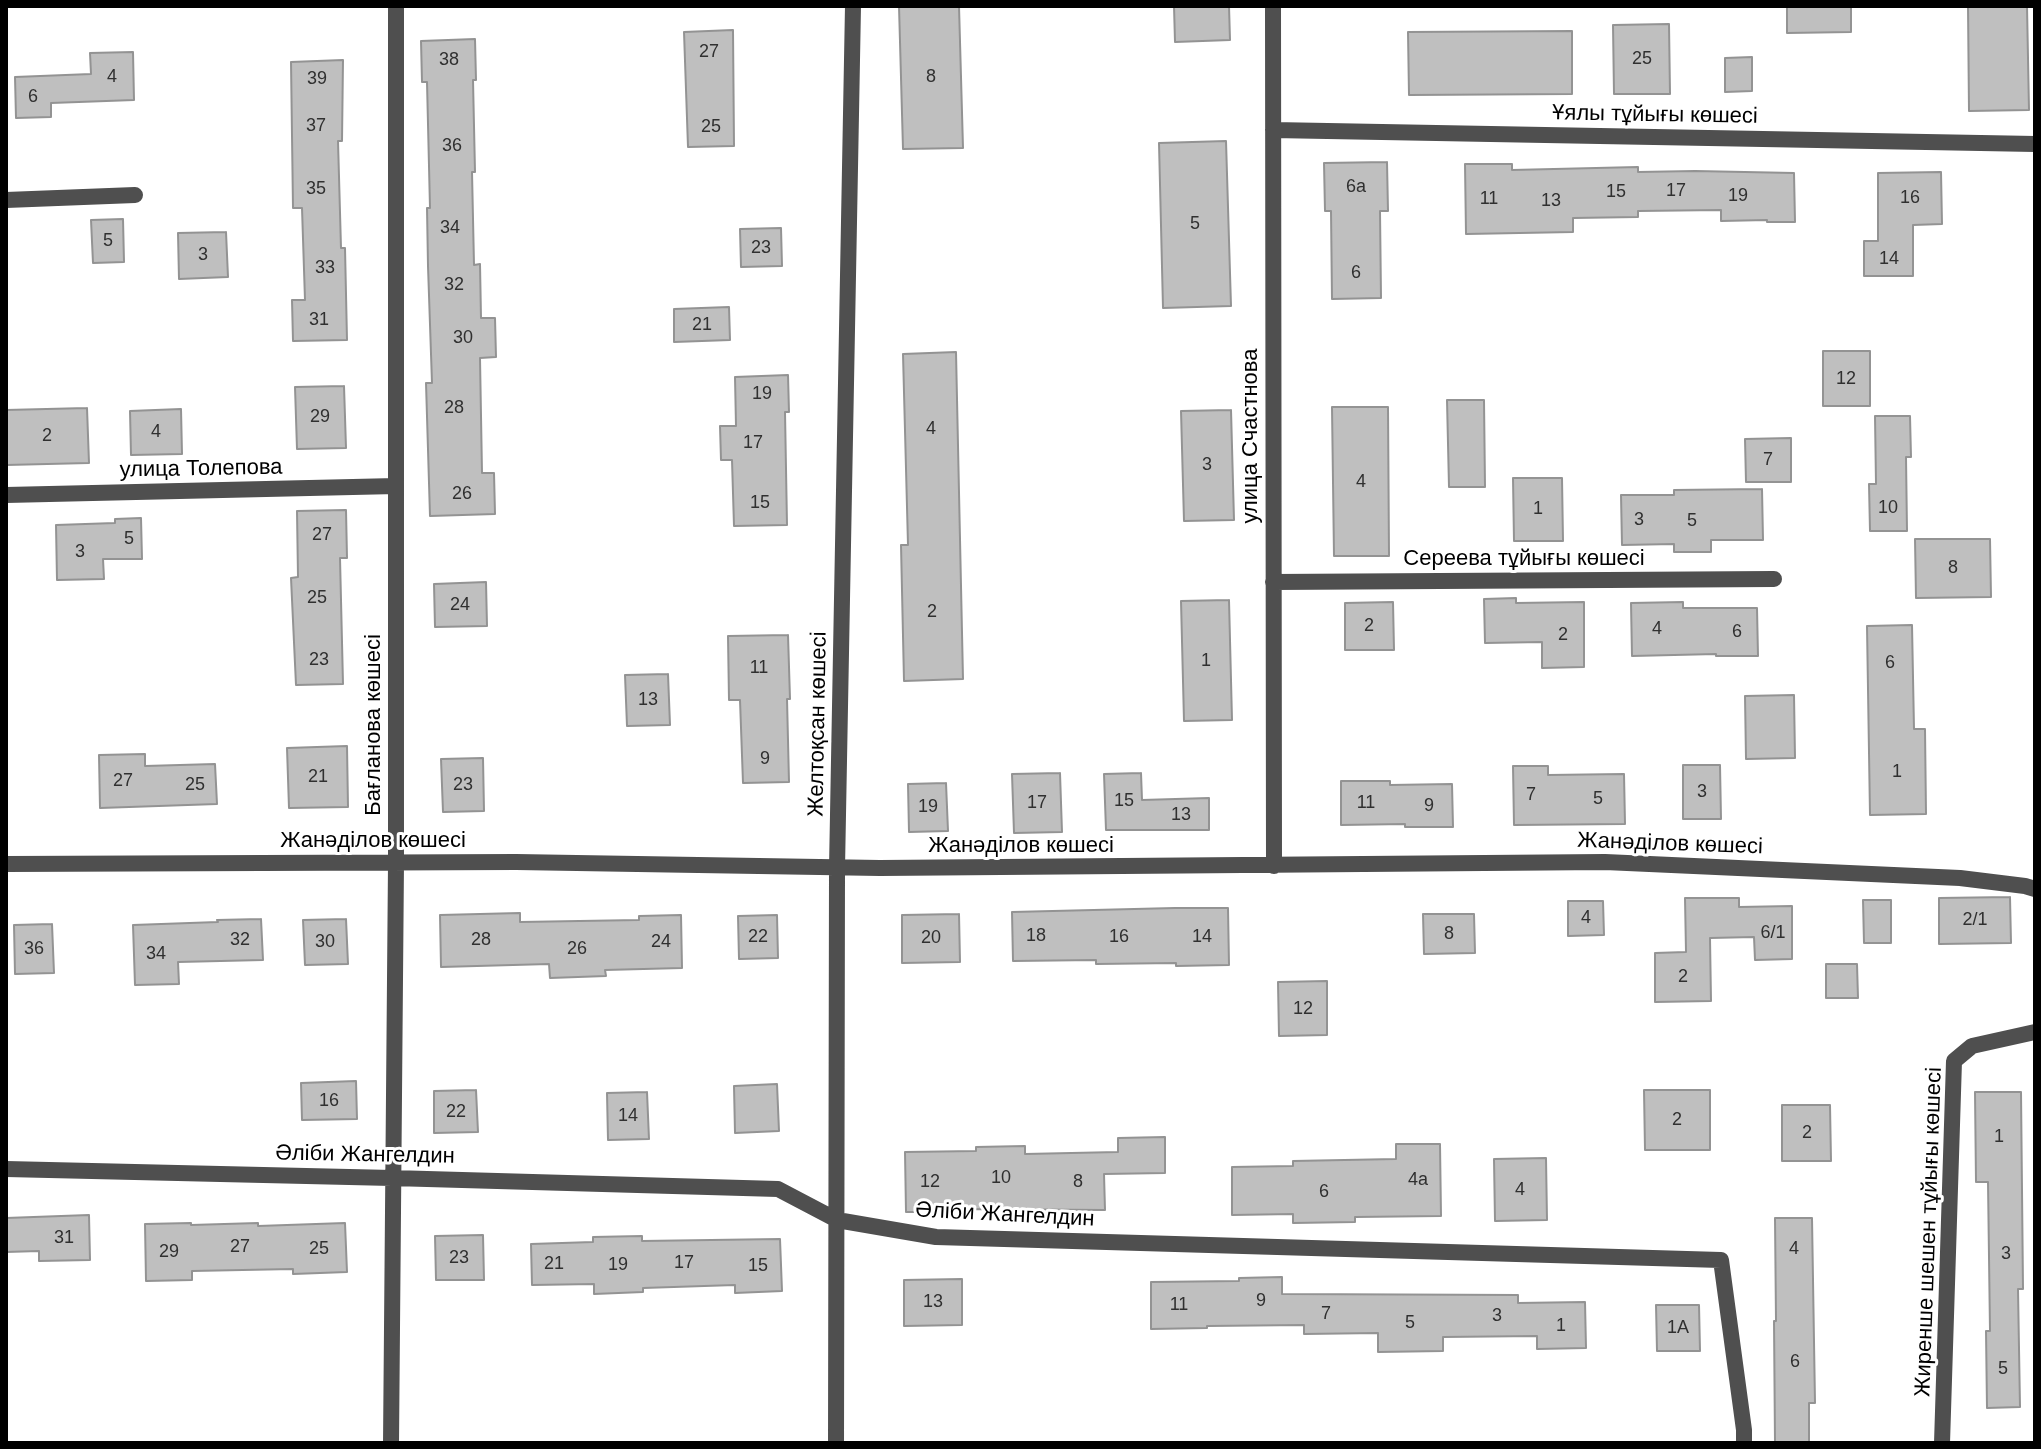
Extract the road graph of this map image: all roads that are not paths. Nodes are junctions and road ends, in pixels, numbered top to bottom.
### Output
1 (396, 6) edge
2 (853, 6) edge
3 (1273, 6) edge
4 (1273, 130) junction
5 (2035, 144) edge
6 (135, 195) dead end
7 (6, 200) edge
8 (396, 486) junction
9 (6, 495) edge
10 (1774, 579) dead end
11 (1273, 582) junction
12 (396, 863) junction
13 (6, 864) edge
14 (1274, 866) junction
15 (837, 868) junction
16 (2035, 889) edge
17 (2035, 1032) edge
18 (6, 1169) edge
19 (392, 1178) junction
20 (837, 1220) junction
21 (391, 1443) edge
22 (836, 1443) edge
23 (1744, 1443) edge
24 (1942, 1443) edge

1 - 8 street, Бағланова көшесі
2 - 15 street, Желтоқсан көшесі
3 - 4 street, улица Счастнова
4 - 5 street, Ұялы тұйығы көшесі
4 - 11 street, улица Счастнова
6 - 7 street
8 - 9 street, улица Толепова
8 - 12 street, Бағланова көшесі
10 - 11 street, Сереева тұйығы көшесі
11 - 14 street, улица Счастнова
12 - 13 street, Жанәділов көшесі
12 - 15 street, Жанәділов көшесі
12 - 19 street, Бағланова көшесі
14 - 15 street, Жанәділов көшесі
14 - 16 street, Жанәділов көшесі
15 - 20 street, Желтоқсан көшесі
17 - 24 street, Жиренше шешен тұйығы көшесі
18 - 19 street, Әліби Жангелдин
19 - 20 street, Әліби Жангелдин
19 - 21 street, Бағланова көшесі
20 - 22 street, Желтоқсан көшесі
20 - 23 street, Әліби Жангелдин

